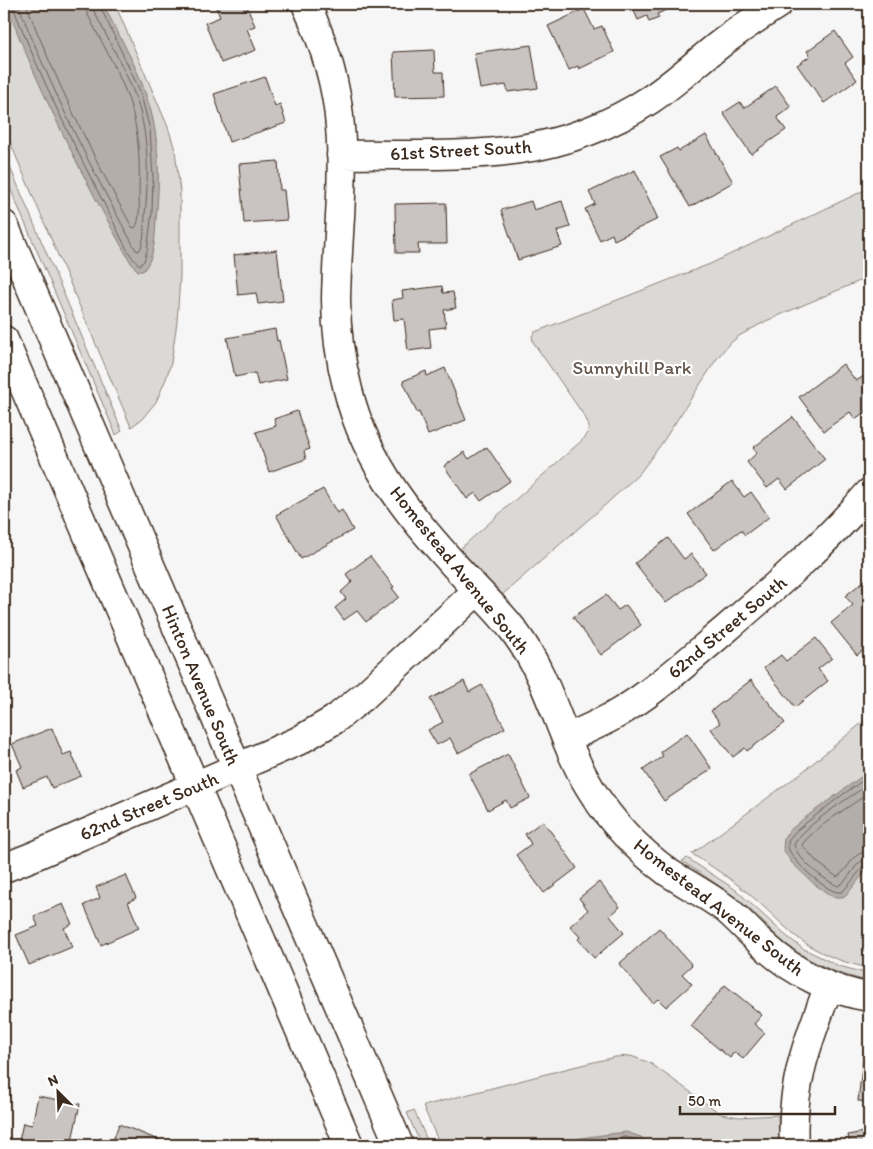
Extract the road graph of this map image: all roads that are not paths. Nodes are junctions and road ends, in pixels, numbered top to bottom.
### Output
1 (306, 4) edge
2 (778, 4) edge
3 (341, 155) junction
4 (4, 225) edge
5 (4, 340) edge
6 (869, 493) edge
7 (477, 590) junction
8 (567, 738) junction
9 (236, 768) junction
10 (194, 786) junction
11 (4, 868) edge
12 (829, 986) junction
13 (869, 997) edge
14 (349, 1145) edge
15 (399, 1145) edge
16 (794, 1145) edge

1 - 3 street, Homestead Avenue South
2 - 3 street, 61st Street South
3 - 7 street, Homestead Avenue South
4 - 9 street, Hinton Avenue South
5 - 10 street
6 - 8 street, 62nd Street South
7 - 8 street, Homestead Avenue South
7 - 9 street, 62nd Street South
8 - 12 street, Homestead Avenue South
9 - 10 street, 62nd Street South
9 - 15 street, Hinton Avenue South
10 - 11 street, 62nd Street South
10 - 14 street
12 - 13 street, Homestead Avenue South
12 - 16 street

